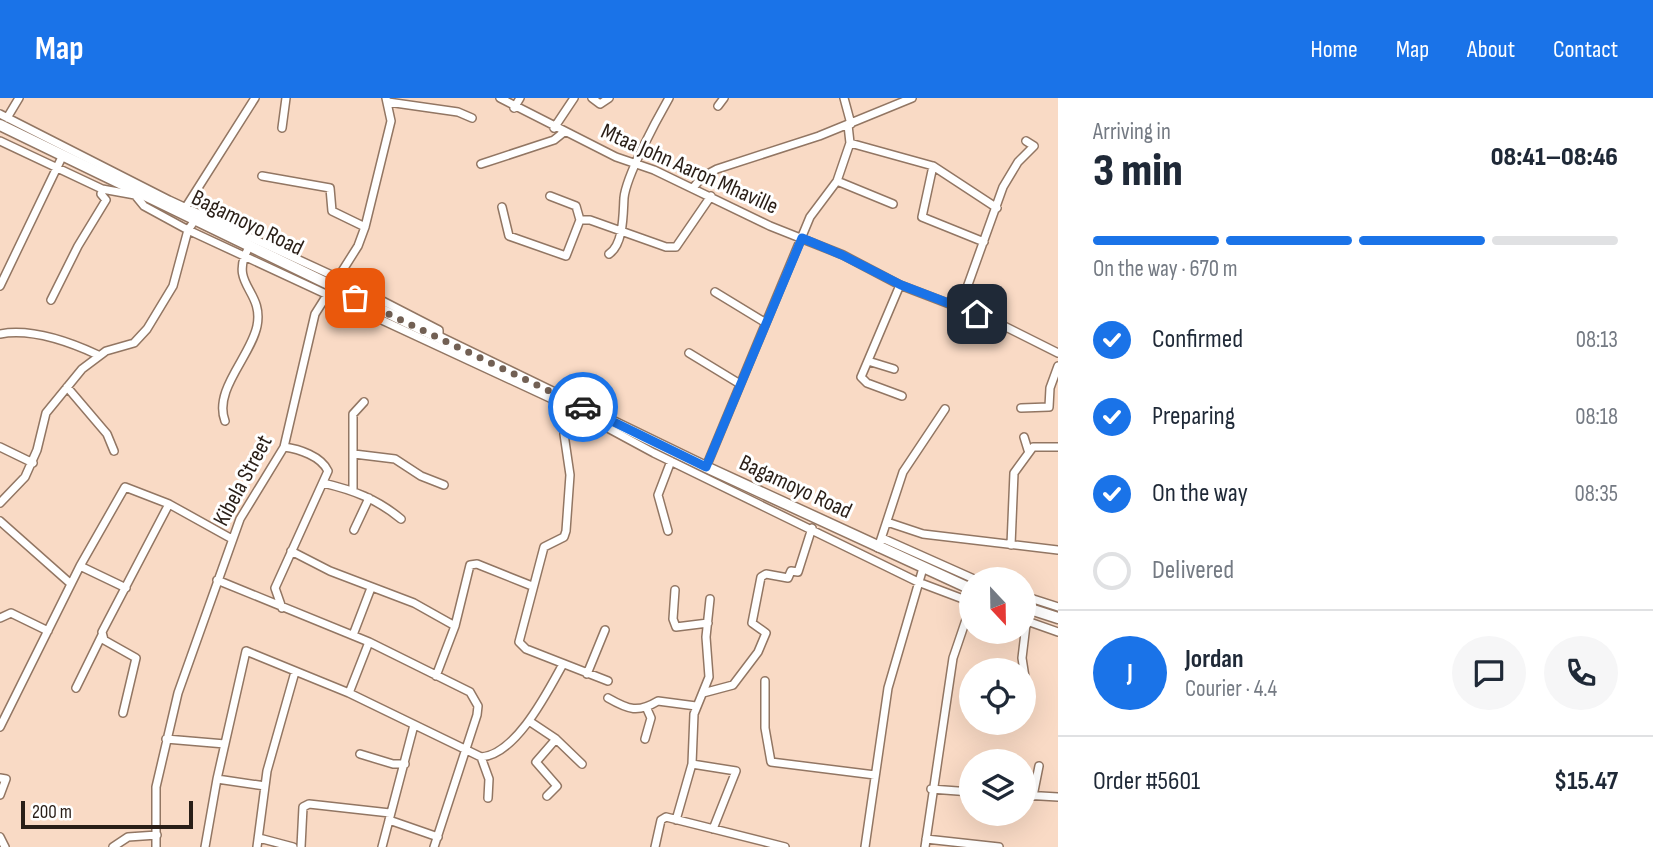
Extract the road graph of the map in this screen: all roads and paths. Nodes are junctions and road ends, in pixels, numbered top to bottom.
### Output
1 (19, 98) edge
2 (255, 98) edge
3 (286, 98) edge
4 (500, 98) edge
5 (520, 98) edge
6 (574, 98) edge
7 (592, 98) edge
8 (609, 98) edge
9 (669, 98) edge
10 (844, 98) edge
11 (912, 98) edge
12 (387, 100) edge
13 (514, 108) junction
14 (472, 118) dead end
15 (2, 119) edge
16 (850, 124) junction
17 (282, 128) dead end
18 (554, 128) junction
19 (564, 132) junction
20 (0, 141) edge
21 (1026, 141) dead end
22 (849, 143) junction
23 (62, 157) junction
24 (636, 163) junction
25 (481, 164) dead end
26 (933, 166) junction
27 (55, 167) junction
28 (262, 176) dead end
29 (837, 181) junction
30 (693, 188) junction
31 (102, 189) junction
32 (135, 193) junction
33 (550, 196) dead end
34 (711, 196) junction
35 (893, 204) dead end
36 (502, 207) dead end
37 (997, 208) junction
38 (183, 211) junction
39 (580, 220) junction
40 (192, 225) junction
41 (365, 227) junction
42 (620, 229) junction
43 (802, 238) junction
44 (984, 242) junction
45 (247, 250) junction
46 (609, 254) dead end
47 (901, 285) junction
48 (0, 286) edge
49 (332, 286) junction
50 (715, 292) dead end
51 (51, 300) dead end
52 (960, 307) junction
53 (766, 323) junction
54 (0, 334) edge
55 (689, 353) dead end
56 (1058, 353) edge
57 (99, 355) junction
58 (868, 362) junction
59 (1058, 366) edge
60 (894, 369) dead end
61 (740, 384) junction
62 (67, 387) junction
63 (902, 396) dead end
64 (364, 402) dead end
65 (567, 406) junction
66 (1021, 408) dead end
67 (945, 409) dead end
68 (225, 421) dead end
69 (1024, 437) dead end
70 (0, 447) edge
71 (284, 447) junction
72 (1058, 447) edge
73 (1028, 450) junction
74 (114, 451) dead end
75 (354, 454) junction
76 (671, 461) junction
77 (33, 463) junction
78 (706, 467) junction
79 (323, 483) junction
80 (444, 485) dead end
81 (353, 490) junction
82 (369, 498) junction
83 (0, 503) edge
84 (169, 504) junction
85 (401, 519) dead end
86 (0, 521) edge
87 (887, 522) junction
88 (813, 528) junction
89 (354, 530) dead end
90 (668, 531) dead end
91 (232, 540) junction
92 (880, 543) junction
93 (1011, 545) junction
94 (1058, 550) edge
95 (291, 551) junction
96 (80, 566) junction
97 (923, 568) junction
98 (959, 573) edge
99 (217, 580) junction
100 (918, 582) junction
101 (71, 584) junction
102 (959, 584) edge
103 (532, 586) junction
104 (126, 588) junction
105 (275, 588) junction
106 (371, 588) junction
107 (675, 590) dead end
108 (259, 595) junction
109 (710, 599) dead end
110 (959, 599) edge
111 (1036, 600) edge
112 (1058, 607) edge
113 (282, 608) junction
114 (1036, 611) edge
115 (0, 618) edge
116 (1058, 618) edge
117 (708, 623) junction
118 (1036, 624) edge
119 (455, 626) junction
120 (605, 629) dead end
121 (48, 631) junction
122 (1058, 632) edge
123 (102, 635) junction
124 (353, 635) junction
125 (959, 640) edge
126 (369, 642) junction
127 (563, 664) junction
128 (295, 672) junction
129 (587, 674) junction
130 (436, 676) junction
131 (608, 681) dead end
132 (765, 681) dead end
133 (76, 688) dead end
134 (349, 693) junction
135 (703, 693) junction
136 (608, 698) dead end
137 (696, 706) junction
138 (647, 709) junction
139 (123, 713) dead end
140 (529, 721) junction
141 (414, 724) junction
142 (0, 726) edge
143 (166, 739) junction
144 (556, 739) junction
145 (645, 739) dead end
146 (225, 744) junction
147 (466, 751) junction
148 (360, 754) dead end
149 (481, 757) junction
150 (405, 764) junction
151 (582, 764) dead end
152 (692, 764) junction
153 (1039, 766) dead end
154 (874, 775) junction
155 (0, 778) edge
156 (217, 779) junction
157 (1036, 781) edge
158 (265, 786) junction
159 (931, 789) junction
160 (959, 791) edge
161 (0, 795) edge
162 (547, 796) dead end
163 (1036, 796) edge
164 (1058, 797) edge
165 (488, 798) dead end
166 (389, 817) junction
167 (676, 820) junction
168 (713, 829) junction
169 (156, 835) junction
170 (0, 837) edge
171 (438, 837) junction
172 (259, 838) junction
173 (925, 843) edge
174 (5, 847) edge
175 (113, 847) edge
176 (156, 847) edge
177 (205, 847) edge
178 (257, 847) edge
179 (293, 847) edge
180 (301, 847) edge
181 (382, 847) edge
182 (433, 847) edge
183 (654, 847) edge
184 (785, 847) edge
185 (865, 847) edge
186 (999, 847) edge

1 - 15 street
2 - 38 street
3 - 17 street
4 - 13 street, Mtaa John Aaron Mhaville
5 - 13 street
6 - 18 street
7 - 8 street
9 - 24 street
10 - 16 street
11 - 16 street
12 - 14 street
12 - 41 street, Kibela Street
13 - 18 street, Mtaa John Aaron Mhaville
15 - 23 highway, Bagamoyo Road
15 - 38 street
16 - 22 street
16 - 30 street
18 - 19 street, Mtaa John Aaron Mhaville
19 - 24 street, Mtaa John Aaron Mhaville
19 - 25 street
20 - 27 street
21 - 37 street
22 - 26 street
22 - 29 street
23 - 27 street
23 - 32 highway, Bagamoyo Road
24 - 30 street, Mtaa John Aaron Mhaville
24 - 42 street
26 - 37 street
26 - 44 street
27 - 31 street
27 - 48 street
28 - 41 street
29 - 35 street
29 - 43 street
30 - 34 street, Mtaa John Aaron Mhaville
31 - 32 street
31 - 51 street
32 - 38 highway, Bagamoyo Road
32 - 40 street
33 - 39 street
34 - 42 street
34 - 43 street, Mtaa John Aaron Mhaville
36 - 39 street
37 - 44 street
38 - 40 highway, Bagamoyo Road
38 - 49 street
39 - 42 street
40 - 45 highway, Bagamoyo Road
40 - 57 street
41 - 49 street, Kibela Street
42 - 46 street
43 - 47 street, Mtaa John Aaron Mhaville
43 - 53 street
44 - 52 street
45 - 49 highway, Bagamoyo Road
45 - 68 street
47 - 52 street, Mtaa John Aaron Mhaville
47 - 58 street
49 - 65 street
49 - 71 street, Kibela Street
49 - 78 highway, Bagamoyo Road
50 - 53 street
52 - 56 street, Mtaa John Aaron Mhaville
53 - 61 street
54 - 57 street
55 - 61 street
57 - 62 street
58 - 60 street
58 - 63 street
59 - 66 street
61 - 78 street
62 - 74 street
62 - 77 street
64 - 75 street
65 - 76 street
65 - 103 street
67 - 87 street
69 - 73 street
70 - 77 street
71 - 79 street
71 - 91 street, Kibela Street
72 - 73 street
73 - 93 street
75 - 80 street
75 - 81 street
76 - 88 street
76 - 90 street
77 - 83 street
78 - 92 highway, Bagamoyo Road
79 - 81 street
79 - 95 street
81 - 82 street
82 - 85 street
82 - 89 street
84 - 91 street
84 - 96 street
84 - 104 street
86 - 101 street
87 - 92 street
87 - 93 street
88 - 100 street
88 - 135 street
91 - 99 street, Kibela Street
92 - 97 highway, Bagamoyo Road
92 - 98 street
93 - 94 street
95 - 105 street
95 - 106 street
96 - 101 street
96 - 104 street
97 - 100 street
97 - 102 highway, Bagamoyo Road
99 - 108 street
99 - 143 street, Kibela Street
100 - 110 street
100 - 154 street
101 - 121 street
103 - 119 street
103 - 127 street
104 - 123 street
105 - 108 street
105 - 113 street
106 - 119 street
106 - 124 street
107 - 117 street
108 - 113 street
109 - 117 street
111 - 112 street
113 - 124 street
114 - 116 highway
115 - 121 street
117 - 135 street
118 - 122 street
119 - 130 street
120 - 129 street
121 - 142 street
123 - 133 street
123 - 139 street
124 - 126 street
125 - 159 street
126 - 130 street
126 - 134 street
127 - 129 street
127 - 140 street
128 - 134 street
128 - 146 street
128 - 158 street
129 - 131 street
130 - 147 street
132 - 154 street
134 - 141 street
135 - 137 street
136 - 138 street
137 - 138 street
137 - 152 street
138 - 145 street
140 - 144 street
140 - 149 street
141 - 147 street
141 - 150 street
143 - 146 street
143 - 169 street, Kibela Street
144 - 151 street
144 - 162 street
146 - 156 street
147 - 149 street
147 - 171 street
148 - 150 street
149 - 165 street
150 - 166 street
152 - 167 street
152 - 168 street
153 - 157 street
154 - 185 street
155 - 161 street
156 - 158 street
156 - 177 street
158 - 172 street
159 - 160 street
159 - 173 street
163 - 164 street
166 - 171 street
166 - 180 street
166 - 181 street
167 - 168 street
167 - 183 street
168 - 184 street
169 - 175 street
169 - 176 street, Kibela Street
170 - 174 street
171 - 182 street
172 - 178 street
172 - 179 street
173 - 186 street

